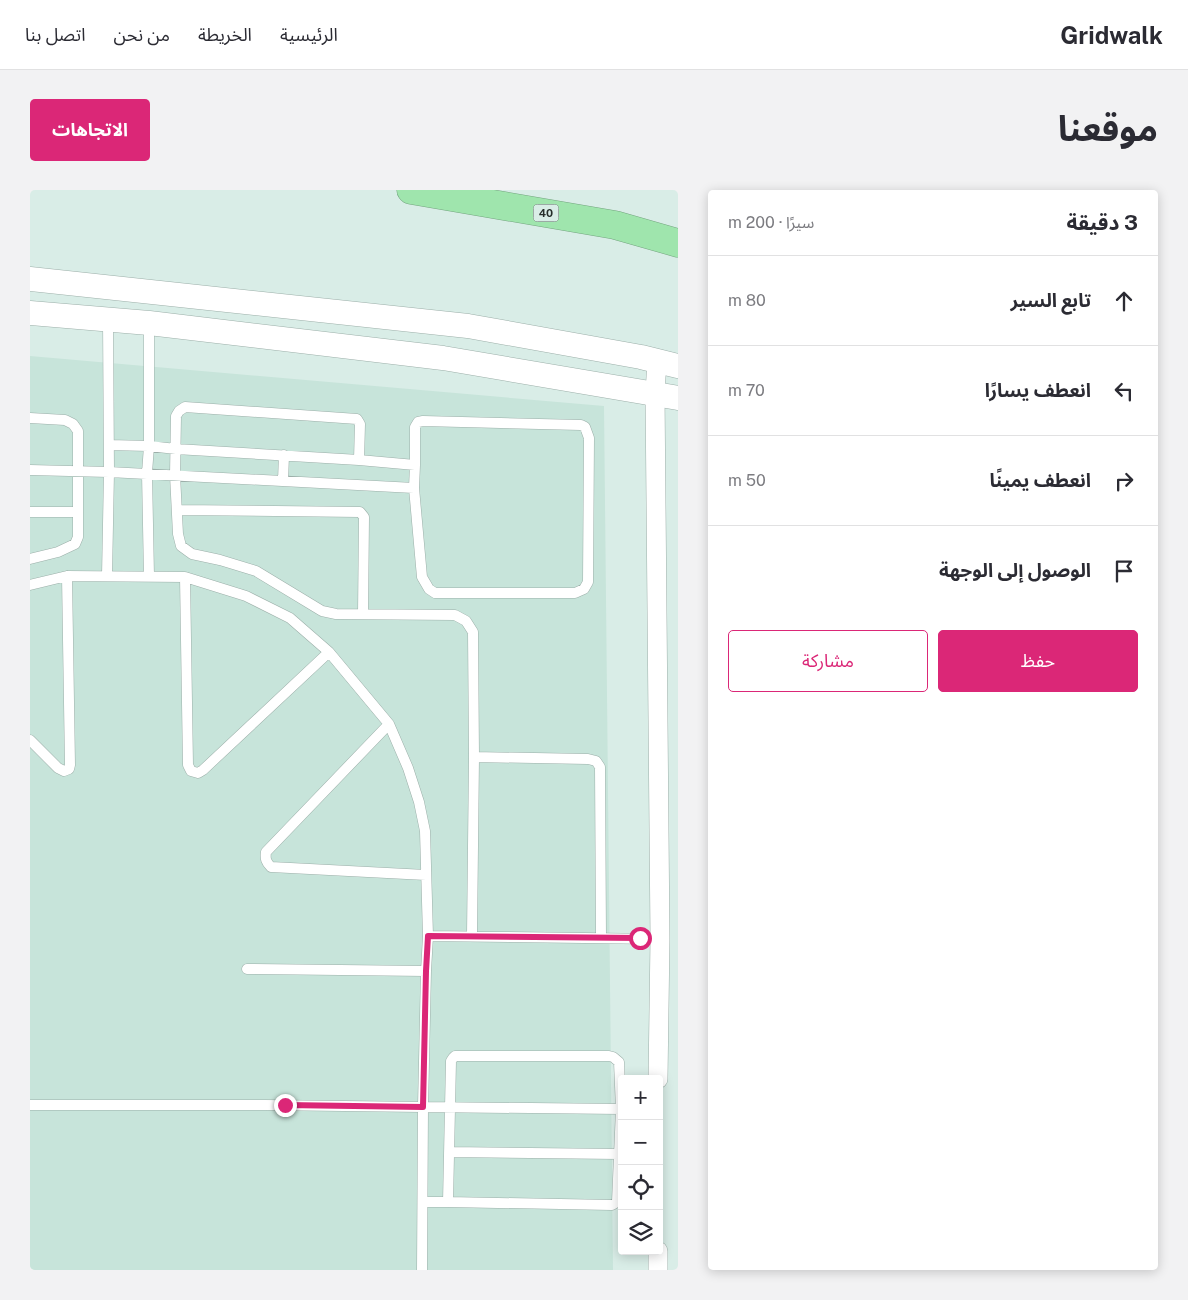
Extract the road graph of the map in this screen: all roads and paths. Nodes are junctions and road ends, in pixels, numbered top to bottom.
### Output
1 (412, 190) edge
2 (678, 243) edge
3 (30, 279) edge
4 (30, 314) edge
5 (108, 320) junction
6 (149, 323) junction
7 (667, 363) edge
8 (655, 393) junction
9 (678, 398) edge
10 (30, 418) edge
11 (109, 445) junction
12 (149, 446) junction
13 (176, 449) junction
14 (284, 456) junction
15 (359, 460) junction
16 (415, 465) junction
17 (30, 470) edge
18 (78, 471) junction
19 (109, 472) junction
20 (147, 474) junction
21 (175, 475) junction
22 (283, 481) junction
23 (414, 488) junction
24 (177, 510) junction
25 (30, 512) edge
26 (78, 512) junction
27 (30, 558) edge
28 (67, 576) junction
29 (108, 576) junction
30 (149, 576) junction
31 (185, 577) junction
32 (30, 585) edge
33 (363, 614) junction
34 (329, 652) junction
35 (389, 724) junction
36 (30, 740) edge
37 (474, 756) junction
38 (426, 875) junction
39 (428, 936) junction
40 (472, 936) junction
41 (601, 938) junction
42 (660, 939) junction
43 (247, 970) dead end
44 (426, 971) junction
45 (620, 1075) edge
46 (658, 1075) edge
47 (30, 1105) edge
48 (450, 1106) junction
49 (423, 1107) junction
50 (618, 1109) edge
51 (449, 1152) junction
52 (618, 1154) edge
53 (619, 1165) edge
54 (423, 1202) junction
55 (448, 1202) junction
56 (658, 1255) edge
57 (422, 1270) edge
58 (658, 1270) edge

1 - 2 highway, 40
3 - 7 street
4 - 5 street
5 - 6 street
5 - 11 lane
6 - 8 street
6 - 12 lane
7 - 8 street
8 - 9 street
8 - 42 street
10 - 18 lane
11 - 12 lane
11 - 19 lane
12 - 13 lane
12 - 20 lane
13 - 14 lane
13 - 15 lane
13 - 21 lane
14 - 15 lane
14 - 22 lane
15 - 16 lane
16 - 23 lane
16 - 23 lane
17 - 18 lane
18 - 19 lane
18 - 26 lane
19 - 20 lane
19 - 29 lane
20 - 21 lane
20 - 30 lane
21 - 22 lane
21 - 24 lane
22 - 23 lane
24 - 33 lane
24 - 33 lane
25 - 26 lane
26 - 27 lane
28 - 29 lane
28 - 32 lane
28 - 36 lane
29 - 30 lane
30 - 31 lane
31 - 34 lane
31 - 34 lane
33 - 37 lane
34 - 35 lane
35 - 38 lane
35 - 38 lane
37 - 40 lane
37 - 41 lane
38 - 39 lane
39 - 40 lane
39 - 44 lane
40 - 41 lane
41 - 42 lane
42 - 46 street
43 - 44 lane
44 - 49 lane
45 - 48 lane
47 - 49 lane
48 - 49 lane
48 - 50 lane
48 - 51 lane
49 - 54 lane
51 - 52 lane
51 - 55 lane
53 - 55 lane
54 - 55 lane
54 - 57 lane
56 - 58 street

